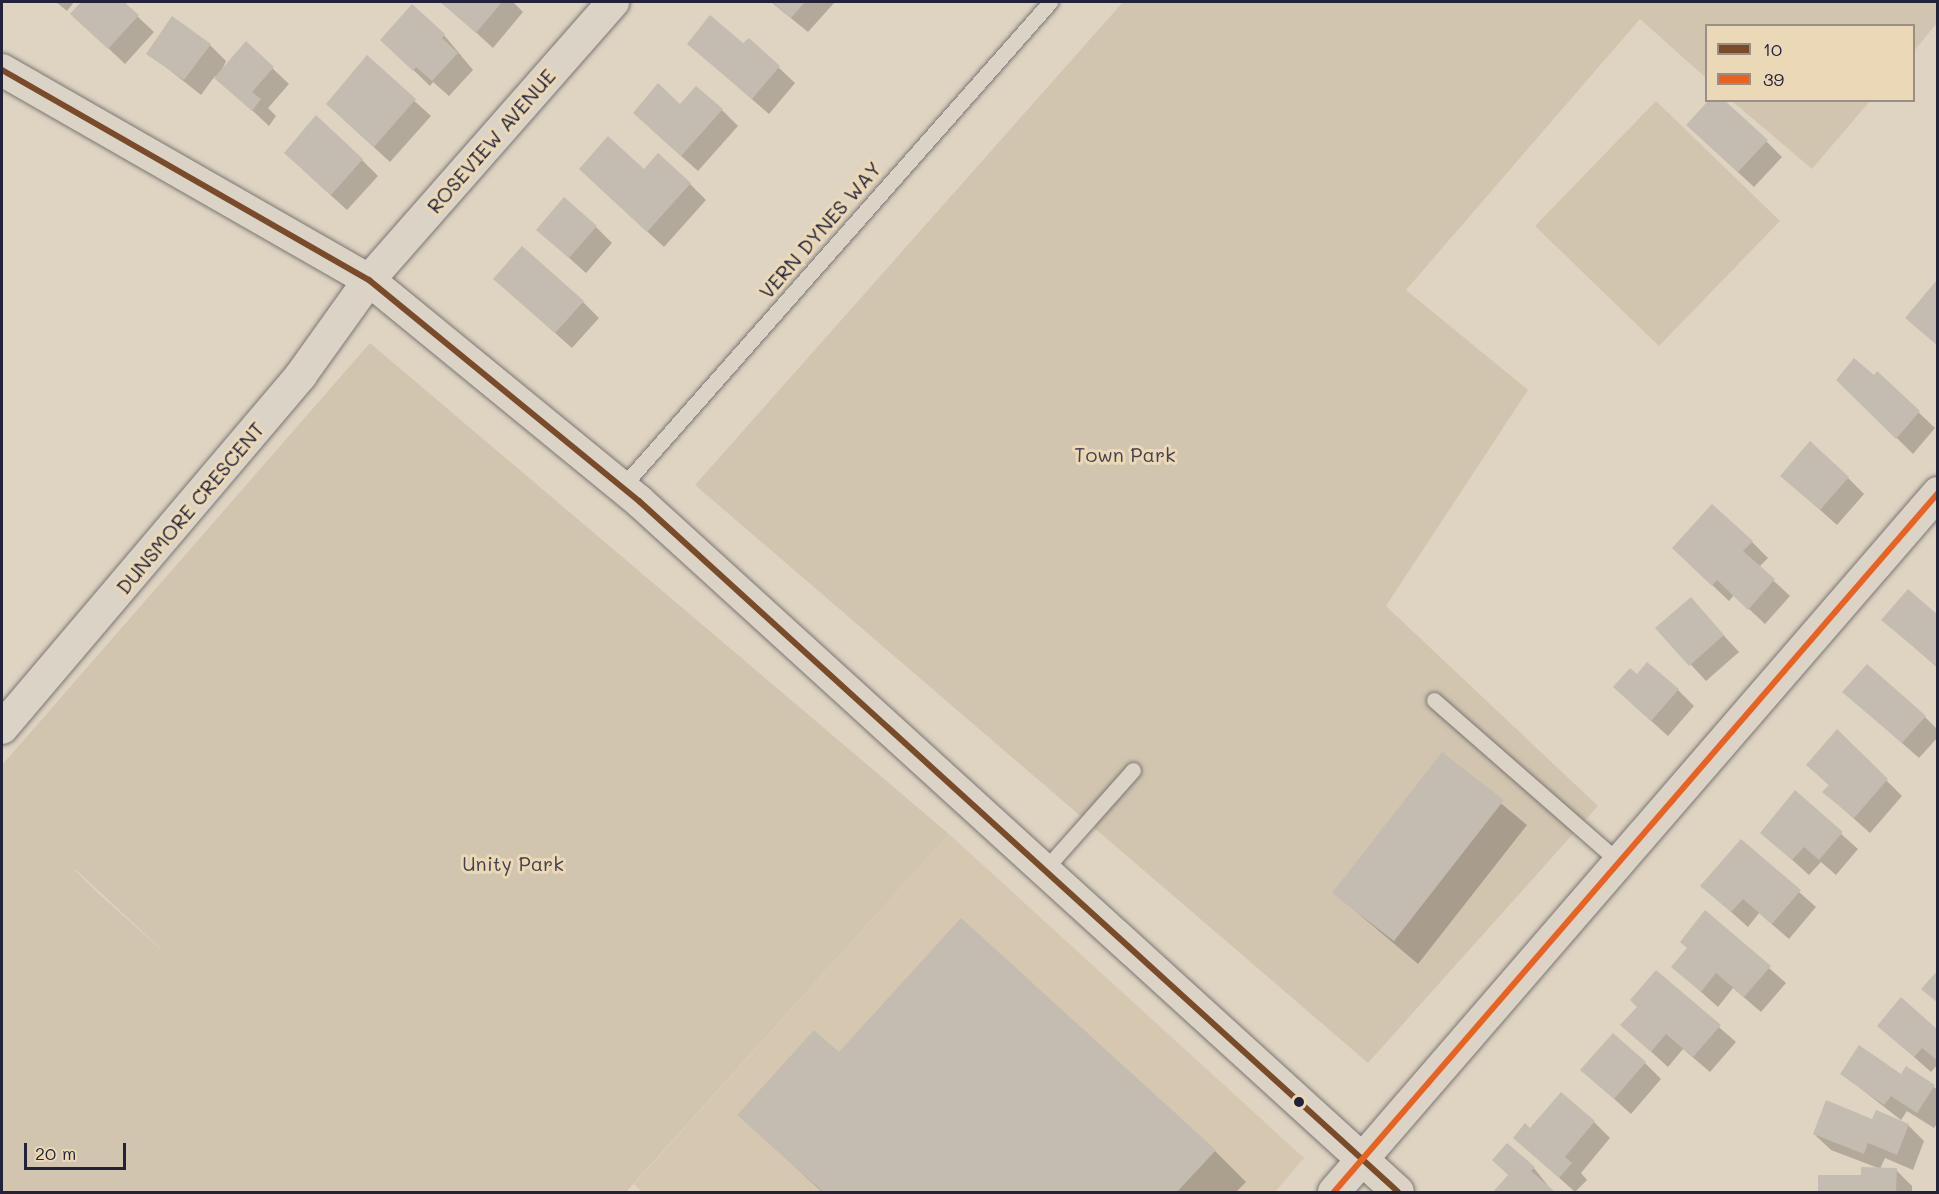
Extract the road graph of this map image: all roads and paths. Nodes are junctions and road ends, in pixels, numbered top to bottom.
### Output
1 (613, 2) edge
2 (1050, 2) edge
3 (2, 70) edge
4 (369, 280) junction
5 (622, 487) junction
6 (1938, 494) edge
7 (1434, 700) dead end
8 (2, 728) edge
9 (1133, 770) dead end
10 (1618, 861) junction
11 (1046, 868) junction
12 (1364, 1158) junction
13 (1334, 1192) edge
14 (1398, 1192) edge

1 - 4 street, ROSEVIEW AVENUE
2 - 5 lane, VERN DYNES WAY
3 - 4 street
4 - 5 street
4 - 8 street, DUNSMORE CRESCENT
5 - 11 street
6 - 10 street
7 - 10 lane
9 - 11 lane
10 - 12 street
11 - 12 street
12 - 13 street
12 - 14 street

